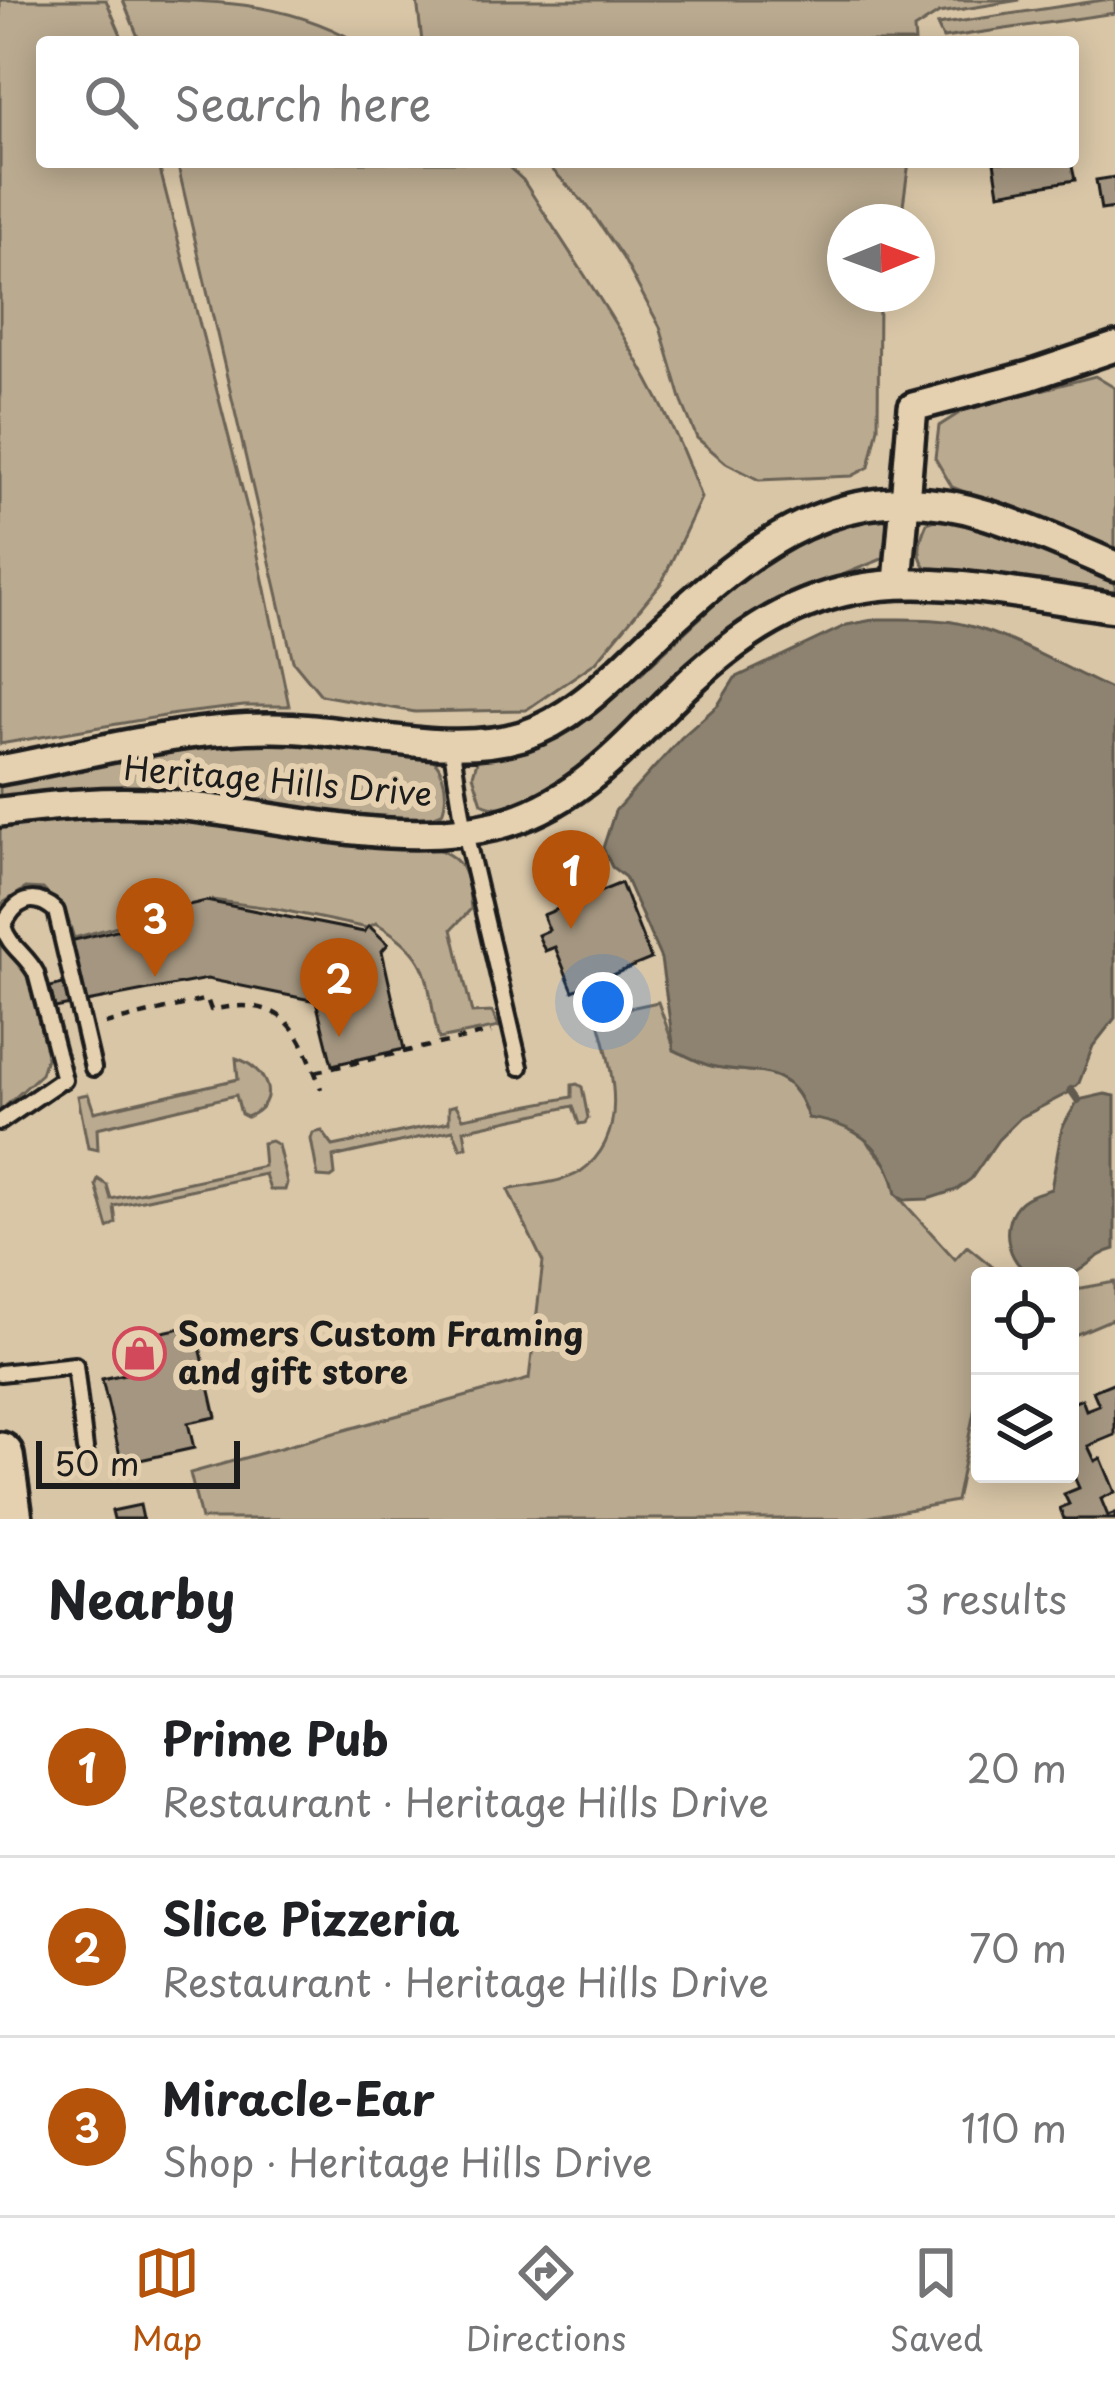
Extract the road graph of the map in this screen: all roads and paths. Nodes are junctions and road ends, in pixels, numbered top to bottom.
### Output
1 (1115, 346) edge
2 (906, 501) junction
3 (1115, 566) edge
4 (898, 583) junction
5 (1115, 608) edge
6 (451, 743) junction
7 (0, 770) edge
8 (0, 812) edge
9 (465, 832) junction
10 (100, 1025) dead end
11 (498, 1030) dead end
12 (520, 1067) dead end
13 (93, 1068) dead end
14 (315, 1072) junction
15 (321, 1089) dead end
16 (0, 1122) edge
17 (0, 1373) edge
18 (85, 1450) dead end
19 (0, 1456) edge
20 (9, 1519) edge

1 - 2 street
2 - 3 street, Heritage Hills Drive
2 - 4 street
2 - 6 street, Heritage Hills Drive
4 - 5 street, Heritage Hills Drive
4 - 9 street, Heritage Hills Drive
6 - 7 street, Heritage Hills Drive
6 - 9 lane
8 - 9 street, Heritage Hills Drive
9 - 12 lane
10 - 14 path
11 - 14 path
13 - 16 lane
14 - 15 path
17 - 18 lane
19 - 20 main road

